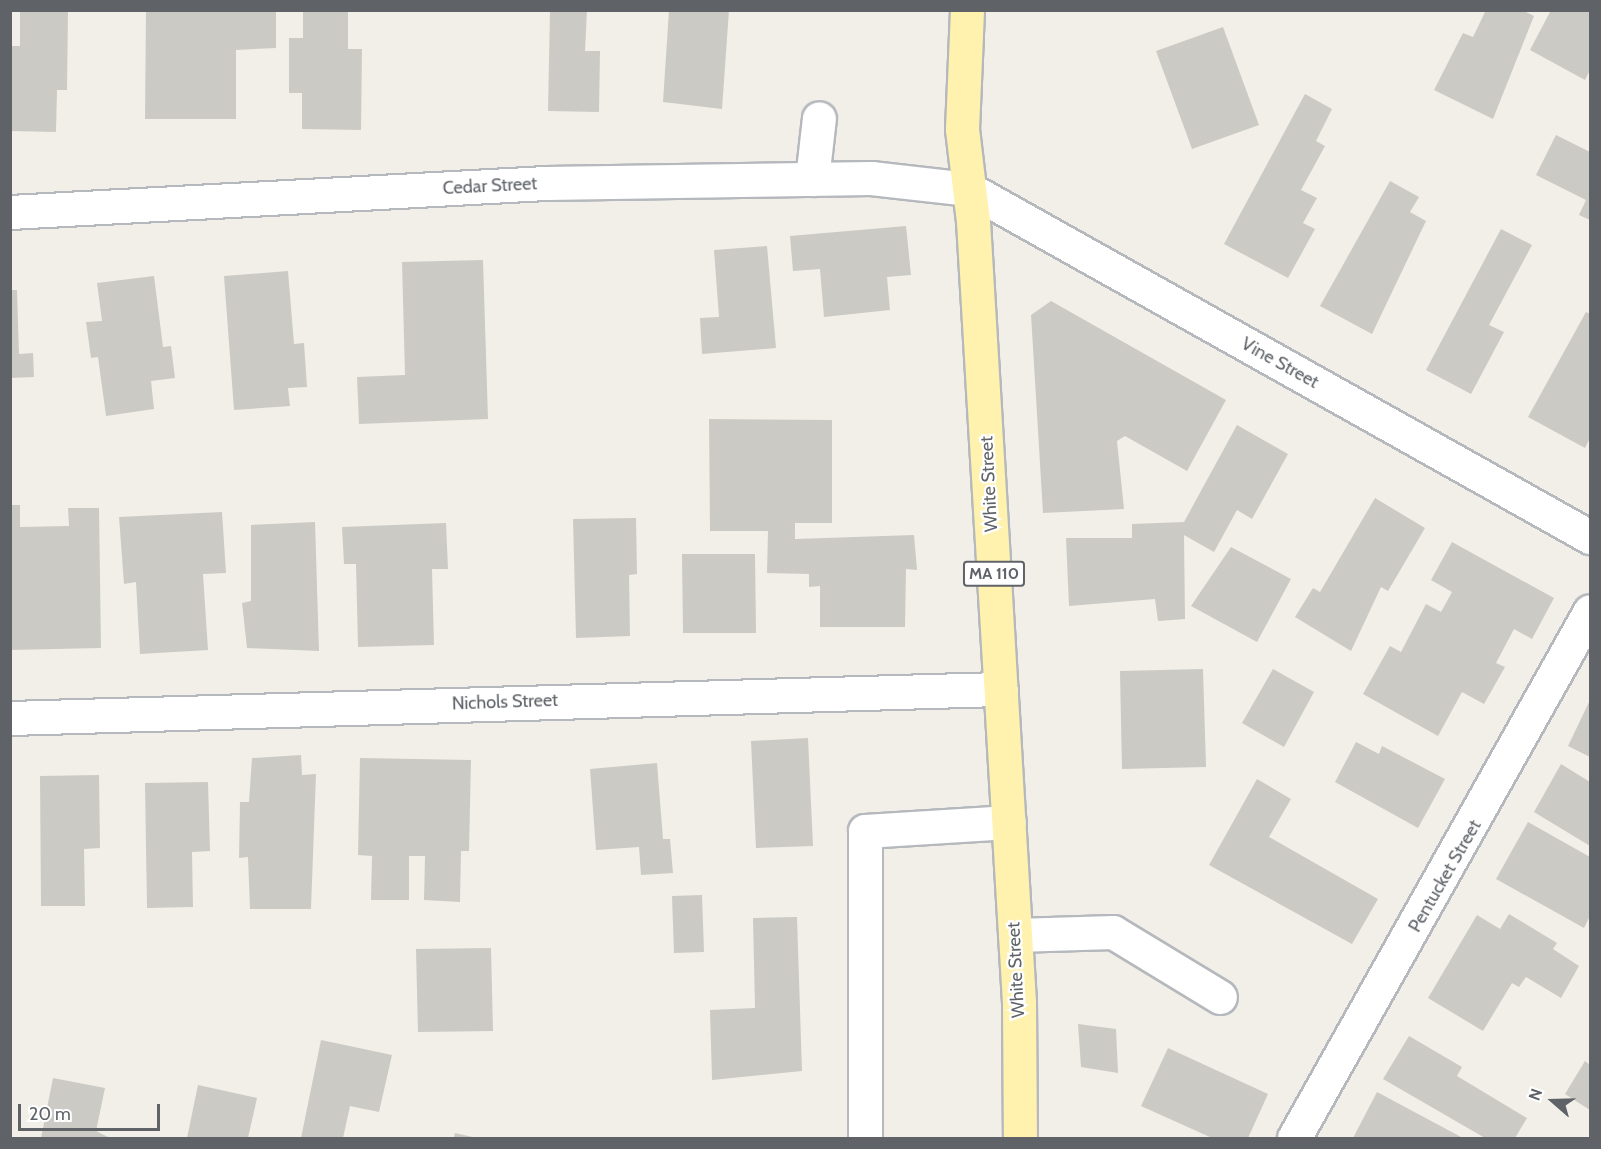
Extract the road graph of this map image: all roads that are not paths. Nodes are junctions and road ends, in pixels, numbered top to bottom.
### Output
1 (967, 10) edge
2 (819, 118) dead end
3 (812, 179) junction
4 (969, 189) junction
5 (10, 212) edge
6 (1590, 537) edge
7 (1590, 610) edge
8 (1000, 689) junction
9 (10, 718) edge
10 (1008, 822) junction
11 (1015, 935) junction
12 (1220, 998) dead end
13 (865, 1138) edge
14 (1020, 1138) edge
15 (1294, 1138) edge

1 - 4 main road, White Street / MA 110
2 - 3 street
3 - 4 street, Cedar Street
3 - 5 street, Cedar Street
4 - 6 street, Vine Street
4 - 8 main road, White Street / MA 110
7 - 15 street, Pentucket Street
8 - 9 street, Nichols Street
8 - 10 main road, White Street / MA 110
10 - 11 main road, White Street / MA 110
10 - 13 street
11 - 12 street
11 - 14 main road, White Street / MA 110

